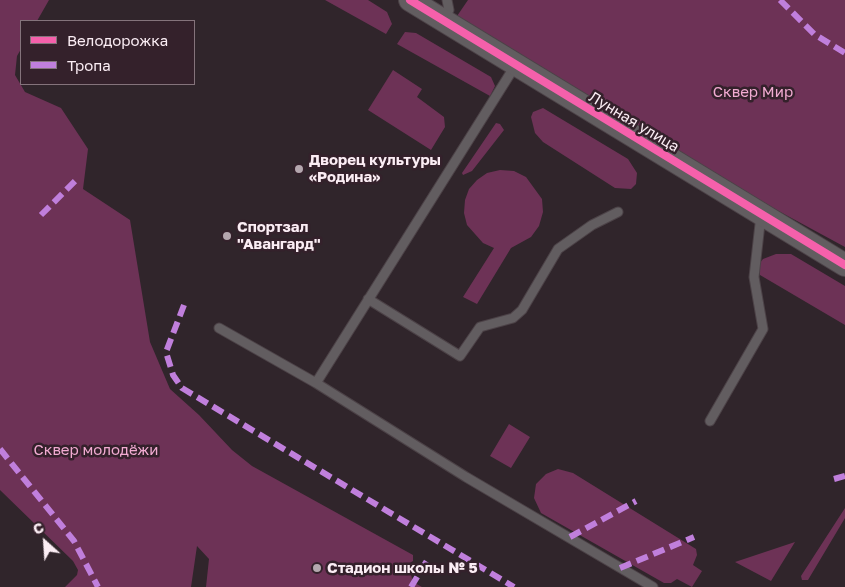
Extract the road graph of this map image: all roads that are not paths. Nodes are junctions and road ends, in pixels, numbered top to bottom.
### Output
1 (410, 0) edge
2 (445, 10) edge
3 (515, 66) junction
4 (618, 212) dead end
5 (761, 215) junction
6 (845, 265) edge
7 (368, 299) junction
8 (219, 328) dead end
9 (316, 383) junction
10 (710, 421) dead end
11 (653, 587) edge

1 - 2 street, Лунная улица
2 - 3 street, Лунная улица
3 - 5 street, Лунная улица
3 - 7 lane
4 - 7 lane
5 - 6 street, Лунная улица
5 - 10 lane
7 - 9 lane
8 - 9 lane
9 - 11 lane

